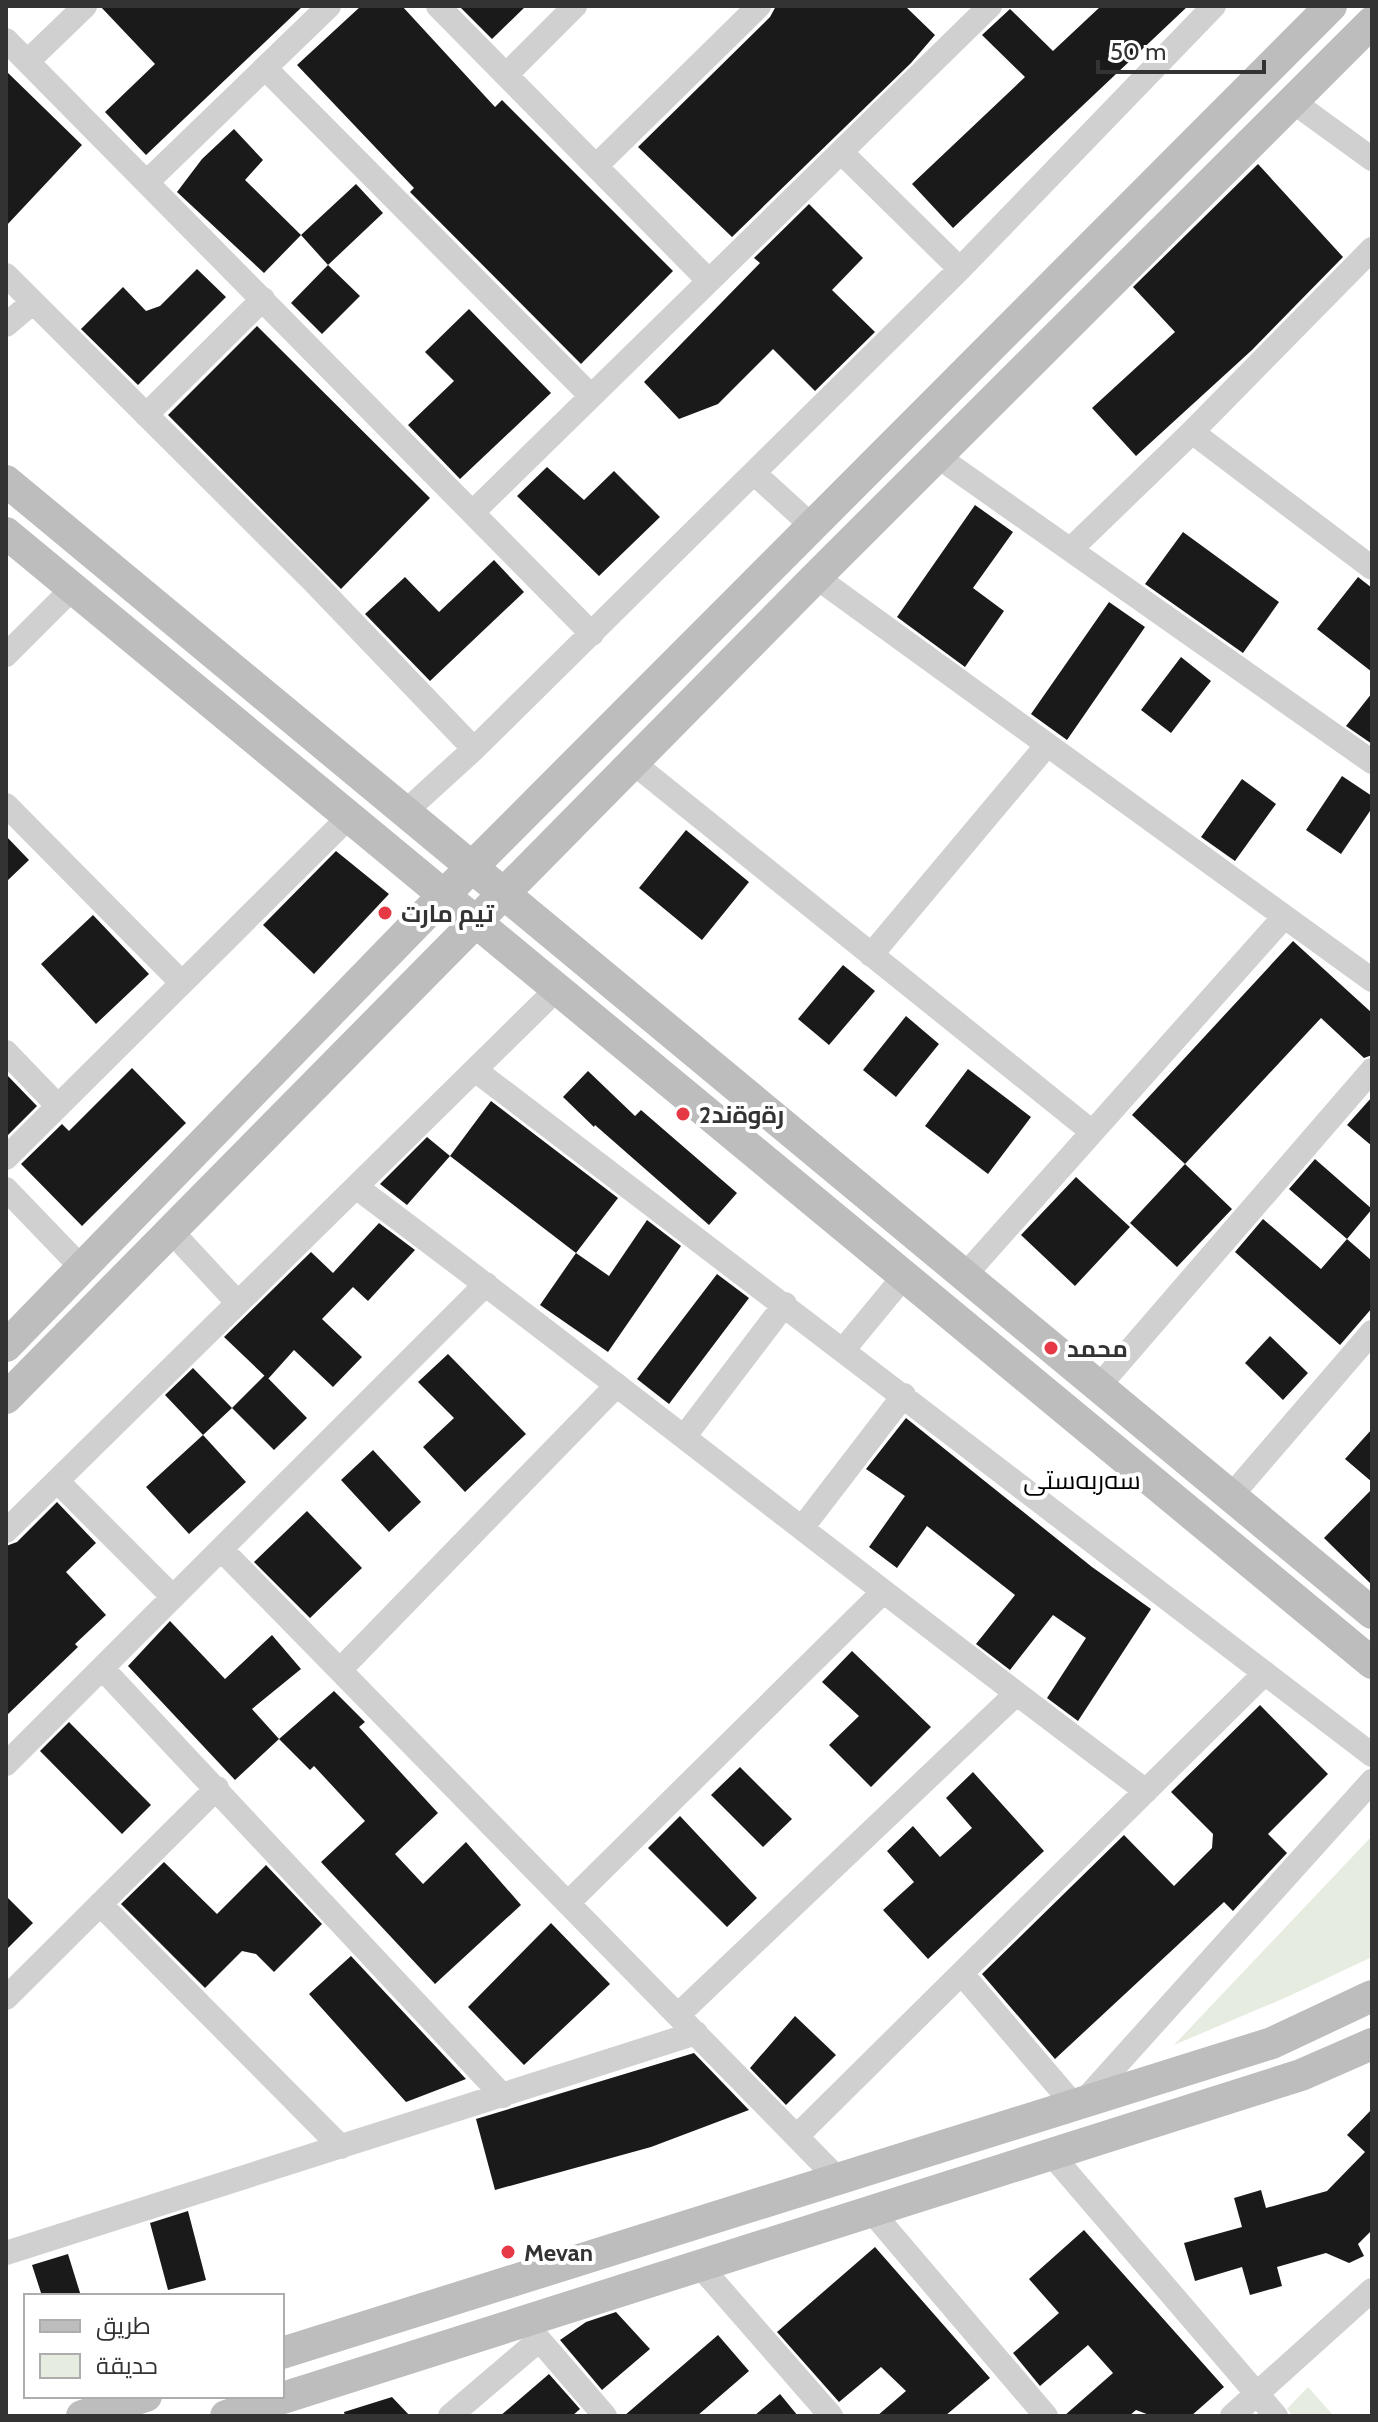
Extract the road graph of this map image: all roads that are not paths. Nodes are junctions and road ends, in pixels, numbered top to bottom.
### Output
1 (85, 6) edge
2 (329, 6) edge
3 (438, 6) edge
4 (575, 6) edge
5 (759, 6) edge
6 (990, 6) edge
7 (1214, 6) edge
8 (1331, 6) edge
9 (1372, 22) edge
10 (6, 40) edge
11 (28, 61) junction
12 (265, 68) junction
13 (506, 75) junction
14 (1292, 101) junction
15 (841, 152) junction
16 (1372, 159) edge
17 (596, 166) junction
18 (147, 182) junction
19 (1372, 249) edge
20 (960, 269) junction
21 (6, 275) edge
22 (709, 281) junction
23 (263, 299) junction
24 (33, 302) junction
25 (6, 325) edge
26 (972, 366) junction
27 (1001, 393) junction
28 (591, 396) junction
29 (146, 415) junction
30 (1192, 432) junction
31 (937, 456) junction
32 (754, 473) junction
33 (6, 481) edge
34 (473, 512) junction
35 (812, 526) junction
36 (6, 533) edge
37 (1071, 549) junction
38 (1372, 568) edge
39 (816, 577) junction
40 (73, 588) junction
41 (592, 634) junction
42 (6, 655) edge
43 (1047, 745) junction
44 (474, 749) junction
45 (632, 762) junction
46 (1372, 762) edge
47 (6, 805) edge
48 (406, 811) junction
49 (349, 817) junction
50 (472, 867) junction
51 (504, 893) junction
52 (444, 895) junction
53 (1284, 917) junction
54 (477, 921) junction
55 (871, 955) junction
56 (1368, 970) edge
57 (182, 983) junction
58 (558, 988) junction
59 (6, 1052) edge
60 (475, 1070) junction
61 (1372, 1070) edge
62 (58, 1106) junction
63 (1091, 1131) junction
64 (6, 1158) edge
65 (356, 1187) junction
66 (6, 1189) edge
67 (172, 1232) junction
68 (82, 1268) junction
69 (905, 1275) junction
70 (965, 1275) junction
71 (486, 1284) junction
72 (238, 1303) junction
73 (785, 1304) junction
74 (1372, 1332) edge
75 (1045, 1341) junction
76 (6, 1346) edge
77 (844, 1349) junction
78 (1364, 1358) edge
79 (1019, 1370) junction
80 (617, 1385) junction
81 (1099, 1386) junction
82 (904, 1395) junction
83 (6, 1398) edge
84 (684, 1437) junction
85 (57, 1481) junction
86 (1231, 1496) junction
87 (802, 1528) junction
88 (6, 1531) edge
89 (221, 1549) junction
90 (883, 1592) junction
91 (173, 1597) junction
92 (1372, 1613) edge
93 (1372, 1663) edge
94 (102, 1668) junction
95 (340, 1670) junction
96 (1265, 1673) junction
97 (1016, 1694) junction
98 (1372, 1755) edge
99 (6, 1764) edge
100 (1372, 1781) edge
101 (217, 1788) junction
102 (1146, 1791) junction
103 (568, 1903) junction
104 (100, 1904) junction
105 (962, 1974) junction
106 (1372, 1996) edge
107 (6, 1998) edge
108 (678, 2015) junction
109 (696, 2033) junction
110 (1372, 2044) edge
111 (503, 2096) junction
112 (1078, 2104) junction
113 (797, 2136) junction
114 (341, 2147) junction
115 (1052, 2155) junction
116 (838, 2179) junction
117 (758, 2204) junction
118 (872, 2212) junction
119 (769, 2244) junction
120 (8, 2249) edge
121 (700, 2266) junction
122 (1368, 2302) edge
123 (531, 2331) junction
124 (284, 2352) edge
125 (1257, 2393) junction
126 (140, 2398) edge
127 (82, 2416) edge
128 (226, 2416) edge
129 (450, 2416) edge
130 (605, 2416) edge
131 (831, 2416) edge
132 (1046, 2416) edge
133 (1232, 2416) edge
134 (1276, 2416) edge

1 - 11 street
2 - 12 street
3 - 13 street
4 - 13 street
5 - 17 street
6 - 15 street
7 - 20 street
8 - 26 street
9 - 14 street
10 - 11 street
11 - 18 street
12 - 18 street
12 - 28 street
13 - 17 street
14 - 16 street
14 - 27 street
15 - 20 street
15 - 22 street
17 - 22 street
18 - 23 street
19 - 30 street
20 - 32 street
21 - 24 street
22 - 28 street
23 - 29 street
23 - 34 street
24 - 25 street
24 - 29 street
26 - 27 street
26 - 35 street
27 - 31 street
28 - 34 street
29 - 44 street
30 - 37 street
30 - 38 street
31 - 37 street
31 - 39 street
32 - 35 street
32 - 41 street
33 - 48 street
34 - 41 street
35 - 50 street
36 - 40 street
37 - 46 street
39 - 43 street
39 - 45 street
40 - 42 street
40 - 49 street
41 - 44 street
43 - 53 street
43 - 55 street
44 - 48 street
45 - 51 street
45 - 55 street
47 - 57 street
48 - 50 street
49 - 52 street
49 - 57 street
50 - 51 street
50 - 52 street
51 - 54 street
51 - 70 street
52 - 54 street
52 - 68 street
53 - 56 street
53 - 63 street
54 - 58 street
54 - 67 street
55 - 63 street
57 - 62 street
58 - 60 street
58 - 69 street
59 - 62 street
60 - 65 street
60 - 73 street
61 - 81 street
62 - 64 street
63 - 70 street
65 - 71 street
65 - 72 street
66 - 68 street
67 - 72 street
67 - 83 street
68 - 76 street
69 - 77 street
69 - 79 street
70 - 75 street
71 - 80 street
71 - 89 street
72 - 85 street
73 - 77 street
73 - 84 street
74 - 78 street
75 - 79 street
75 - 81 street
77 - 82 street
78 - 86 street
79 - 93 street
80 - 84 street
80 - 95 street
81 - 86 street
82 - 87 street
82 - 96 street
84 - 87 street
85 - 88 street
85 - 91 street
86 - 92 street
87 - 90 street
89 - 91 street
89 - 95 street
90 - 97 street
90 - 103 street
91 - 94 street
94 - 99 street
94 - 101 street
95 - 103 street
96 - 98 street
96 - 102 street
97 - 102 street
97 - 108 street
100 - 112 street
101 - 104 street
101 - 111 street
102 - 105 street
103 - 108 street
104 - 107 street
104 - 114 street
105 - 112 street
105 - 113 street
106 - 112 street
108 - 109 street
109 - 111 street
109 - 113 street
110 - 115 street
111 - 114 street
112 - 116 street
113 - 116 street
114 - 120 street
115 - 118 street
115 - 125 street
116 - 117 street
117 - 119 street
117 - 124 street
118 - 119 street
118 - 132 street
119 - 121 street
121 - 123 street
121 - 131 street
122 - 125 street
123 - 128 street
123 - 129 street
123 - 130 street
125 - 133 street
125 - 134 street
126 - 127 street

